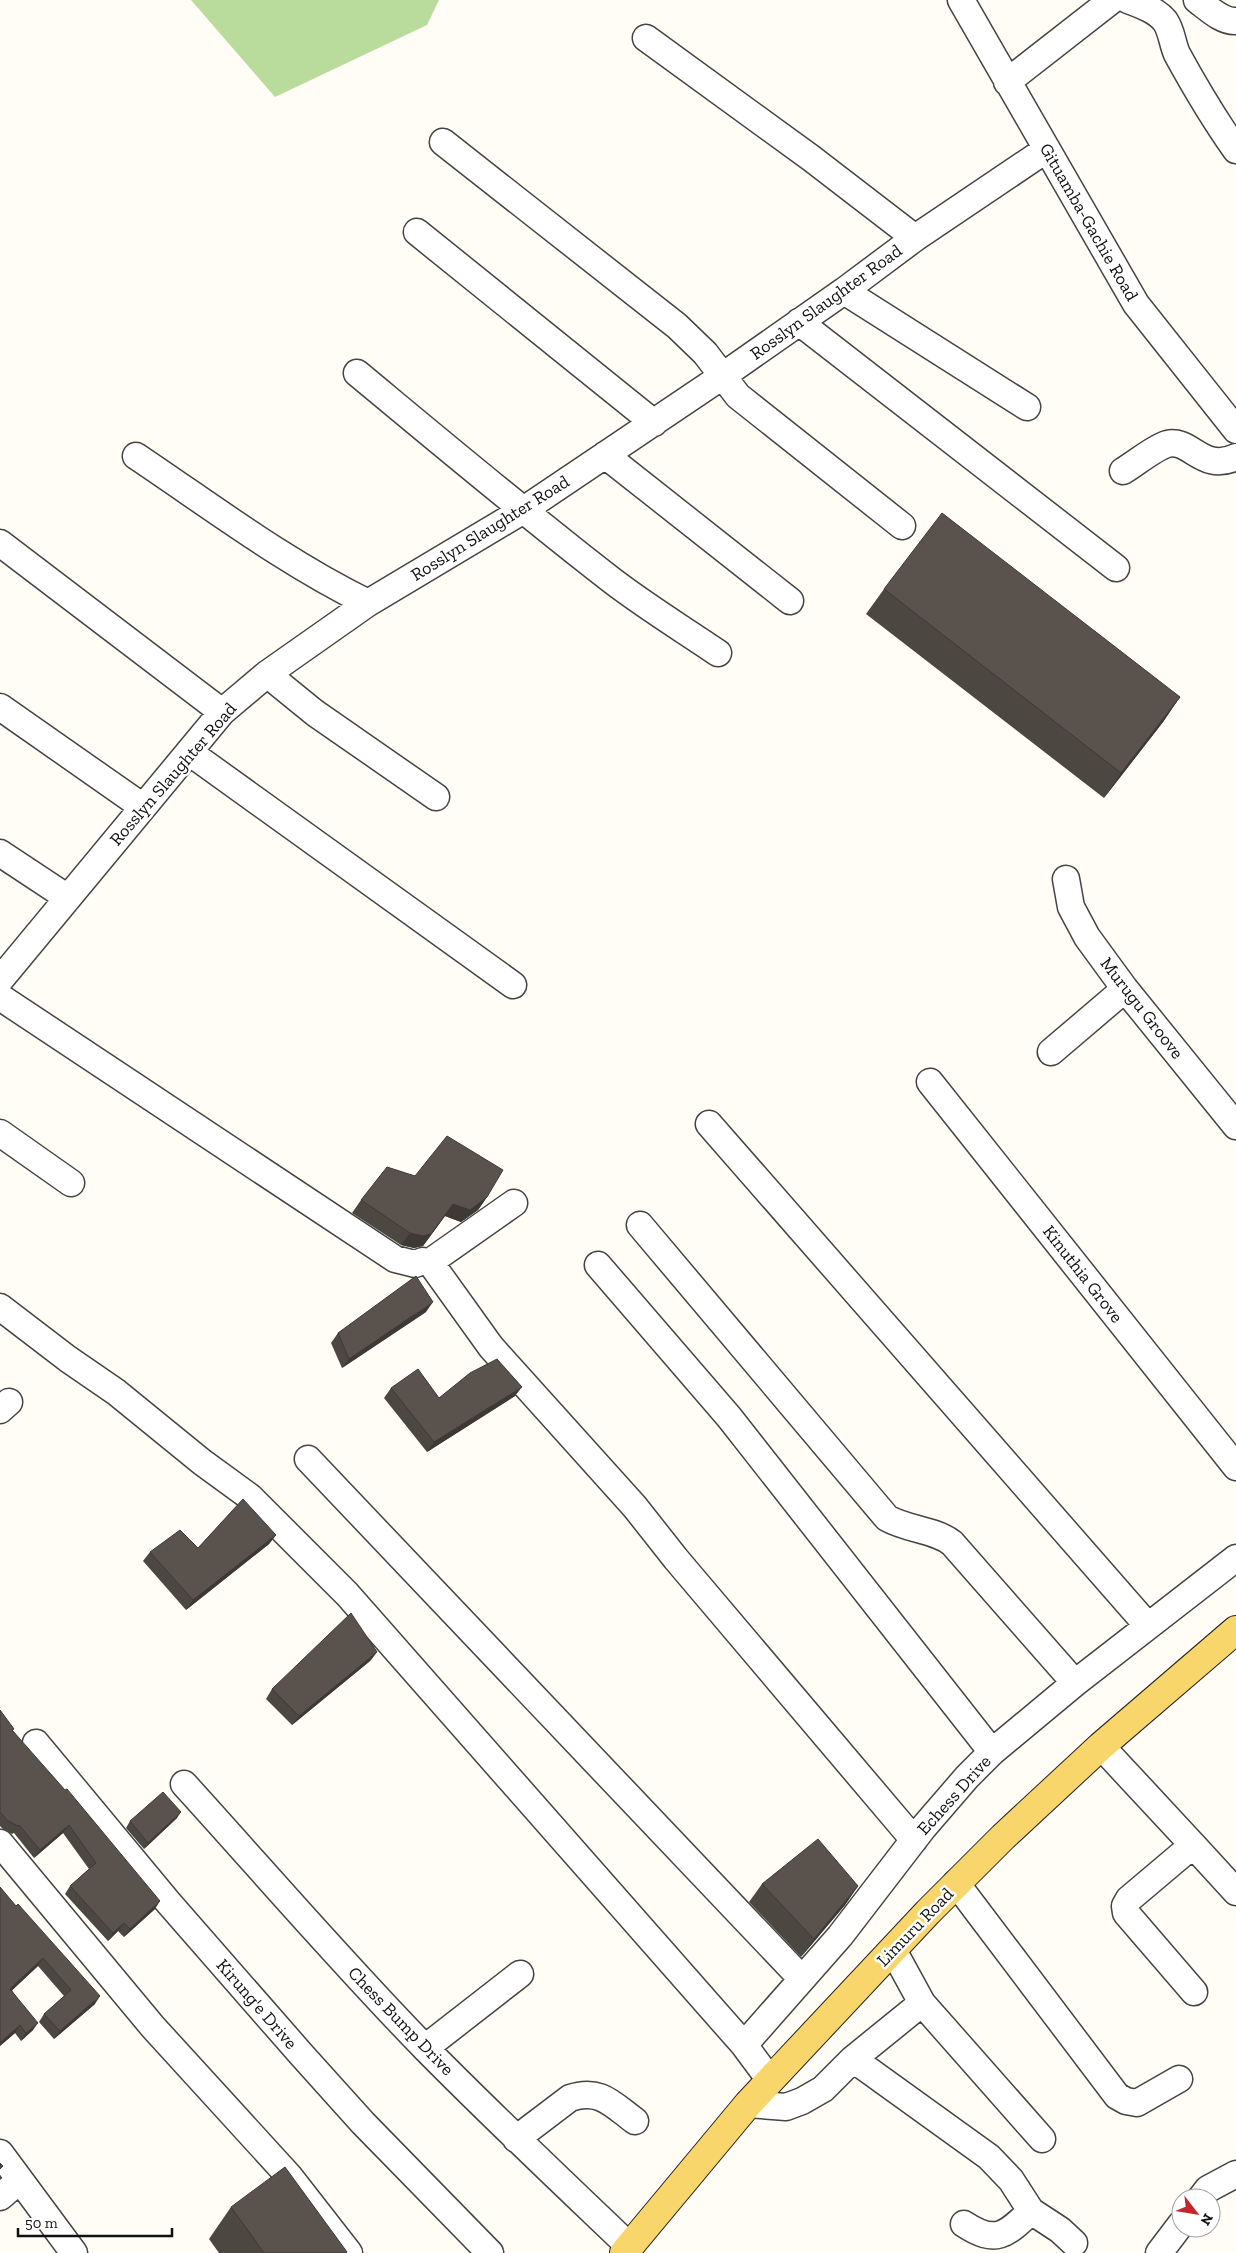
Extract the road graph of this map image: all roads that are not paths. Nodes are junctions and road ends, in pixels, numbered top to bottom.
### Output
1 (961, 0) edge
2 (1112, 0) edge
3 (1128, 0) edge
4 (1197, 0) edge
5 (1236, 21) edge
6 (646, 38) dead end
7 (1007, 82) junction
8 (443, 142) dead end
9 (1047, 149) junction
10 (1236, 150) edge
11 (417, 232) dead end
12 (915, 238) junction
13 (844, 291) junction
14 (799, 322) junction
15 (357, 373) dead end
16 (724, 375) junction
17 (1027, 406) dead end
18 (654, 423) junction
19 (1236, 430) edge
20 (605, 454) junction
21 (136, 456) dead end
22 (1236, 457) edge
23 (1123, 471) dead end
24 (522, 511) junction
25 (902, 526) dead end
26 (0, 542) edge
27 (1116, 568) dead end
28 (790, 601) dead end
29 (368, 603) junction
30 (718, 652) dead end
31 (267, 674) junction
32 (0, 707) edge
33 (222, 712) junction
34 (189, 752) junction
35 (436, 797) dead end
36 (143, 808) junction
37 (0, 853) edge
38 (1066, 879) dead end
39 (68, 898) junction
40 (0, 980) edge
41 (513, 985) dead end
42 (1125, 989) junction
43 (0, 997) edge
44 (1051, 1052) dead end
45 (930, 1082) dead end
46 (709, 1124) dead end
47 (1236, 1126) edge
48 (0, 1133) edge
49 (71, 1183) dead end
50 (514, 1203) dead end
51 (640, 1226) dead end
52 (430, 1262) junction
53 (598, 1265) dead end
54 (0, 1307) edge
55 (308, 1459) dead end
56 (1236, 1467) edge
57 (1236, 1558) edge
58 (1148, 1626) junction
59 (1233, 1636) edge
60 (1075, 1683) junction
61 (36, 1743) dead end
62 (1101, 1746) junction
63 (992, 1752) junction
64 (184, 1784) dead end
65 (914, 1840) junction
66 (0, 1843) edge
67 (1193, 1845) junction
68 (956, 1883) junction
69 (1236, 1892) edge
70 (893, 1950) junction
71 (520, 1974) dead end
72 (801, 1978) junction
73 (1194, 1992) dead end
74 (922, 2002) junction
75 (744, 2045) junction
76 (425, 2048) junction
77 (853, 2059) junction
78 (1179, 2079) dead end
79 (770, 2080) junction
80 (748, 2104) junction
81 (634, 2121) dead end
82 (516, 2139) junction
83 (1042, 2139) dead end
84 (0, 2153) edge
85 (1236, 2174) edge
86 (20, 2180) junction
87 (1210, 2188) edge
88 (0, 2197) edge
89 (1031, 2211) junction
90 (964, 2224) dead end
91 (1171, 2237) edge
92 (1074, 2243) dead end
93 (626, 2250) edge
94 (74, 2253) edge
95 (349, 2253) edge
96 (490, 2253) edge
97 (1159, 2253) edge

1 - 7 street, Gituamba-Gachie Road
2 - 7 street
3 - 10 street
4 - 5 street
6 - 12 street
7 - 9 street, Gituamba-Gachie Road
8 - 16 street
9 - 12 street, Rosslyn Slaughter Road
9 - 19 street, Gituamba-Gachie Road
11 - 18 street
12 - 13 street, Rosslyn Slaughter Road
13 - 14 street, Rosslyn Slaughter Road
13 - 17 street
14 - 16 street, Rosslyn Slaughter Road
14 - 27 street
15 - 24 street
16 - 18 street, Rosslyn Slaughter Road
16 - 25 street
18 - 20 street, Rosslyn Slaughter Road
20 - 24 street, Rosslyn Slaughter Road
20 - 28 street
21 - 29 street
22 - 23 street
24 - 29 street, Rosslyn Slaughter Road
24 - 30 street
26 - 33 street
29 - 31 street, Rosslyn Slaughter Road
31 - 33 street, Rosslyn Slaughter Road
31 - 35 street
32 - 36 street
33 - 34 street, Rosslyn Slaughter Road
34 - 36 street, Rosslyn Slaughter Road
34 - 41 street
36 - 39 street, Rosslyn Slaughter Road
37 - 39 street
38 - 42 street, Murugu Groove
39 - 40 street, Rosslyn Slaughter Road
42 - 44 street
42 - 47 street, Murugu Groove
43 - 52 street
45 - 56 street, Kinuthia Grove
46 - 58 street
48 - 49 street
50 - 52 street
51 - 60 street
52 - 65 street
53 - 63 street
54 - 75 street
55 - 72 street
57 - 58 street, Echess Drive
58 - 60 street, Echess Drive
59 - 62 main road, Limuru Road
60 - 63 street, Echess Drive
61 - 96 street, Kirung'e Drive
62 - 67 street
62 - 68 main road, Limuru Road
63 - 65 street, Echess Drive
64 - 76 street, Chess Bump Drive
65 - 72 street, Echess Drive
66 - 95 street
67 - 69 street
67 - 73 street
68 - 70 main road, Limuru Road
68 - 78 street
70 - 74 street
70 - 79 main road, Limuru Road
71 - 76 street
72 - 75 street, Echess Drive
74 - 77 street
74 - 83 street
75 - 79 street
76 - 82 street, Chess Bump Drive
77 - 80 street
77 - 89 street
79 - 80 main road, Limuru Road
80 - 93 main road, Limuru Road
81 - 82 street
82 - 93 street, Chess Bump Drive
84 - 86 street
85 - 87 street
86 - 88 street
86 - 94 street
89 - 90 street
89 - 92 street
91 - 97 street

